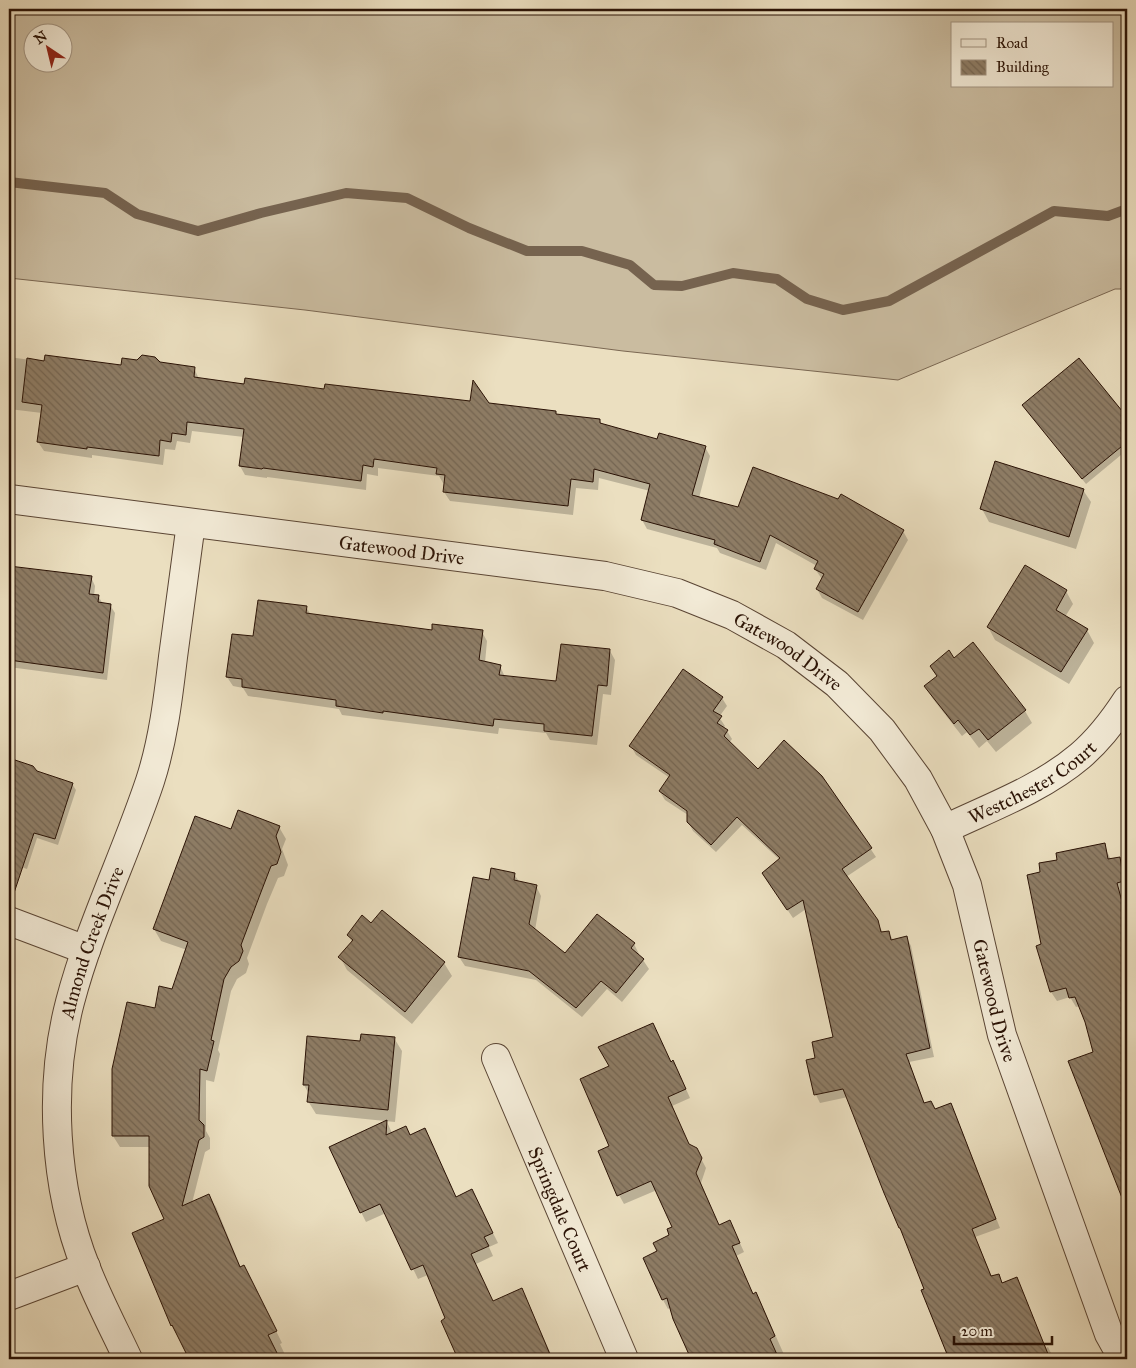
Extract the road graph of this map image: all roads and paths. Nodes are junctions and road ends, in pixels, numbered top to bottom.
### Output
1 (9, 499) edge
2 (191, 523) junction
3 (1127, 700) edge
4 (945, 830) junction
5 (9, 921) edge
6 (86, 950) junction
7 (496, 1058) dead end
8 (86, 1267) junction
9 (9, 1296) edge
10 (128, 1359) edge
11 (624, 1359) edge
12 (1123, 1359) edge

1 - 2 street, Gatewood Drive
2 - 4 street, Gatewood Drive
2 - 6 street, Almond Creek Drive
3 - 4 street, Westchester Court
4 - 12 street, Gatewood Drive
5 - 6 street
6 - 8 street, Almond Creek Drive
7 - 11 street, Springdale Court
8 - 9 street
8 - 10 street, Almond Creek Drive

